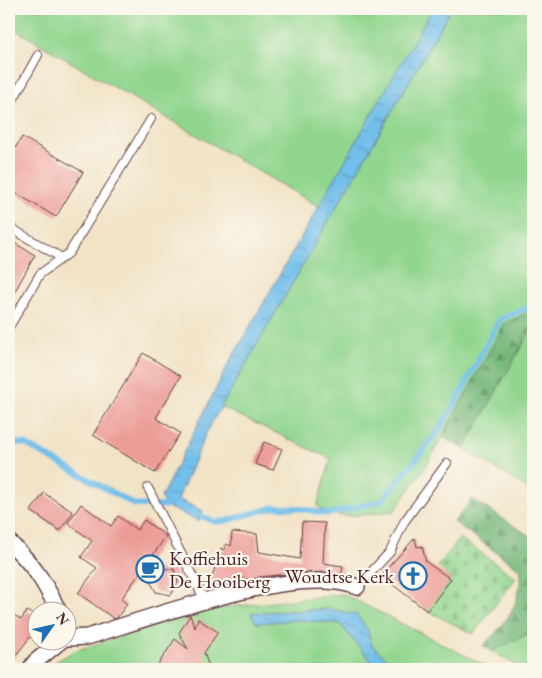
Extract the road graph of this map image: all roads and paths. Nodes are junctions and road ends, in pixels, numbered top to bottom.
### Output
1 (38, 55) dead end
2 (9, 106) edge
3 (151, 119) dead end
4 (9, 227) edge
5 (62, 258) junction
6 (9, 327) edge
7 (447, 463) dead end
8 (148, 488) dead end
9 (9, 542) edge
10 (357, 587) joint
11 (53, 600) edge
12 (205, 601) junction
13 (78, 637) edge
14 (50, 650) edge
15 (30, 669) edge

1 - 2 lane
3 - 5 lane
4 - 5 lane
5 - 6 lane
7 - 10 lane
8 - 12 lane
9 - 11 street
10 - 12 street
12 - 13 street
14 - 15 street

